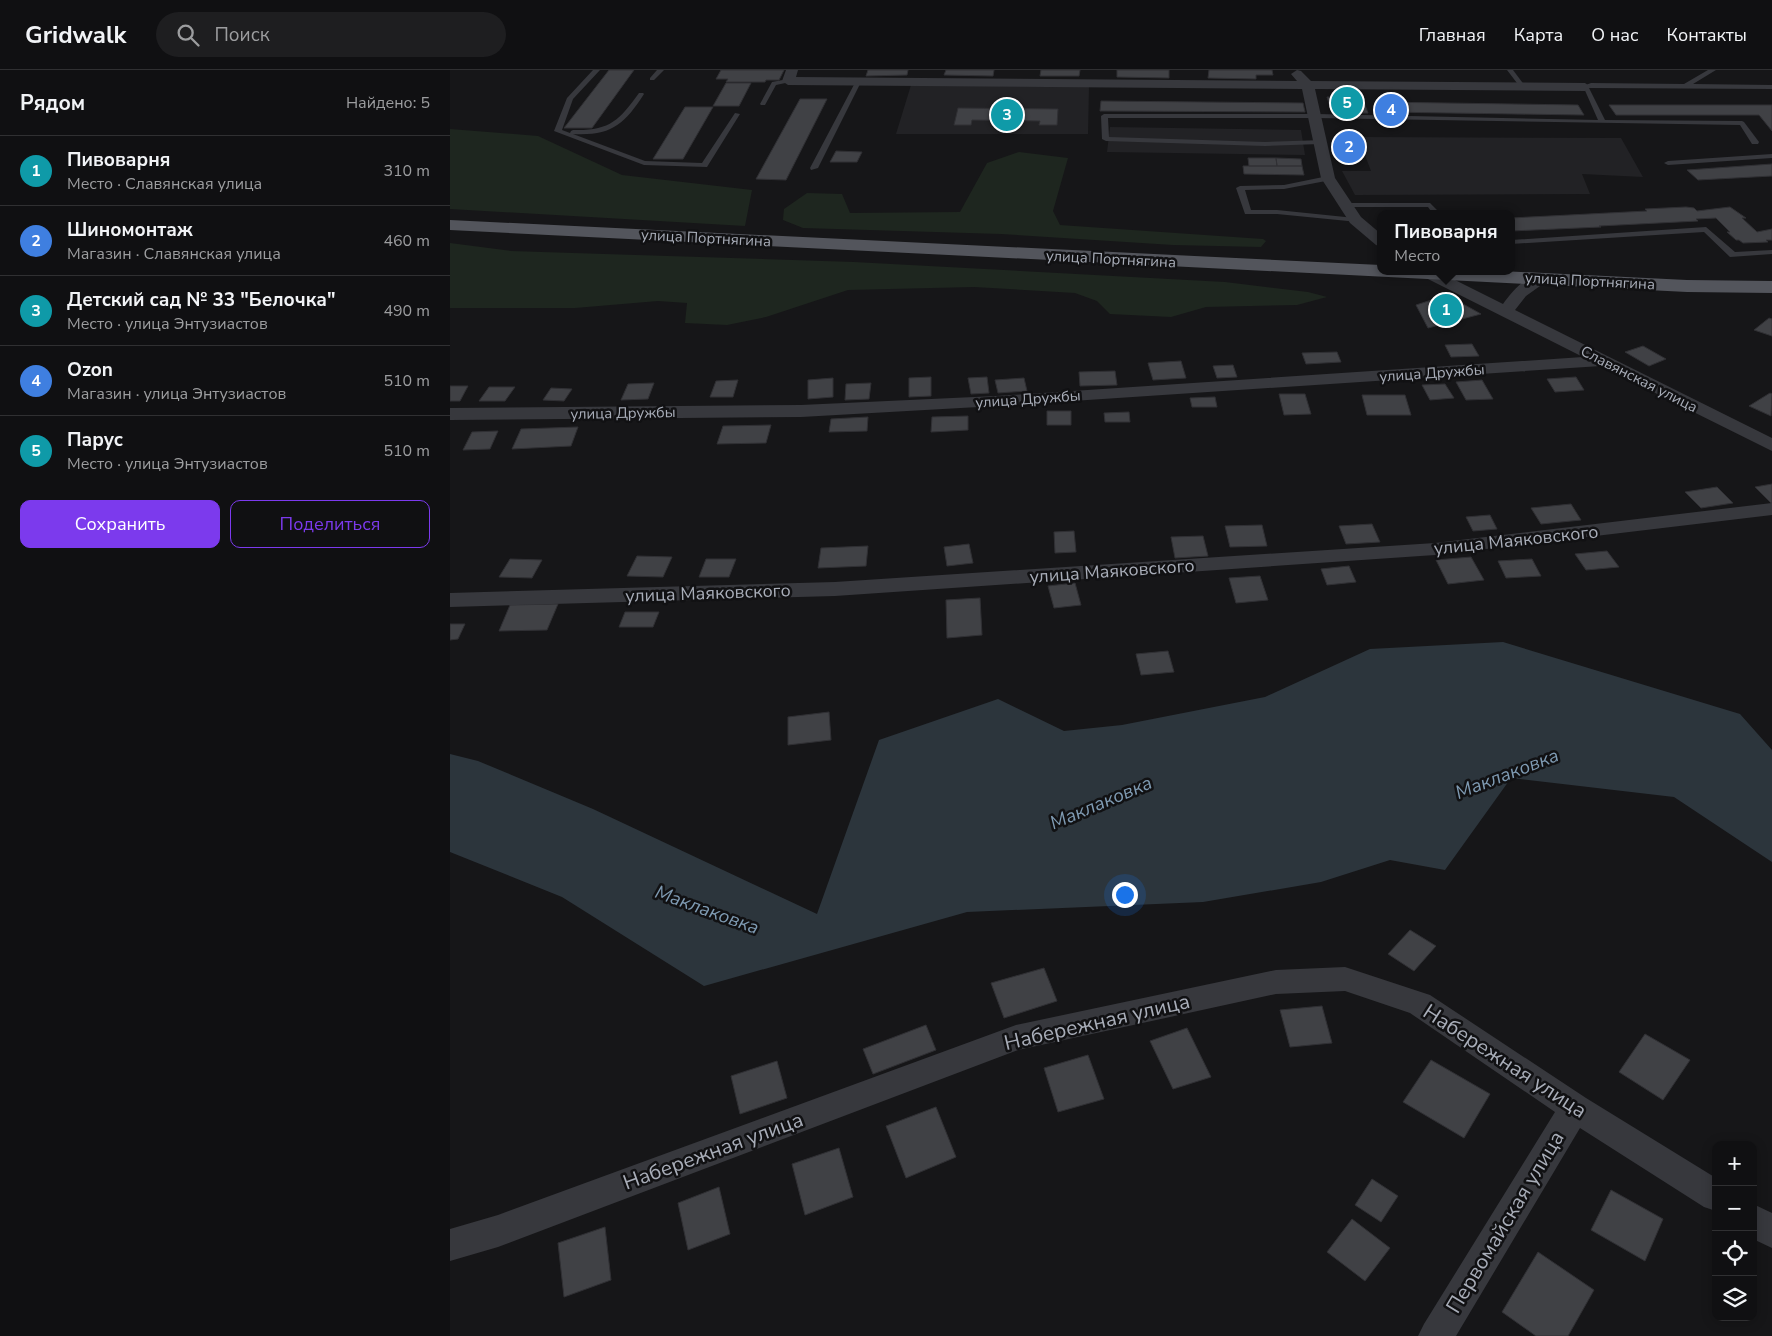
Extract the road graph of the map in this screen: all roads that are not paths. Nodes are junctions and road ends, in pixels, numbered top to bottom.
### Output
1 (597, 70) edge
2 (662, 70) edge
3 (1295, 70) edge
4 (1510, 70) edge
5 (1713, 70) edge
6 (790, 75) edge
7 (652, 78) dead end
8 (859, 80) junction
9 (1308, 85) junction
10 (1522, 86) junction
11 (1685, 86) junction
12 (1585, 87) junction
13 (1772, 87) edge
14 (641, 94) dead end
15 (763, 104) dead end
16 (737, 114) dead end
17 (1316, 116) junction
18 (1603, 122) junction
19 (558, 131) junction
20 (1320, 142) junction
21 (1755, 142) dead end
22 (1772, 156) edge
23 (1668, 163) dead end
24 (814, 168) dead end
25 (1328, 178) junction
26 (1346, 205) junction
27 (1434, 210) edge
28 (1355, 220) junction
29 (450, 225) edge
30 (1377, 239) edge
31 (1515, 242) edge
32 (1772, 252) edge
33 (1377, 270) edge
34 (1431, 275) edge
35 (1483, 275) edge
36 (1541, 278) junction
37 (1772, 287) edge
38 (1506, 311) junction
39 (1604, 361) junction
40 (450, 414) edge
41 (1772, 445) edge
42 (1772, 510) edge
43 (450, 600) edge
44 (1575, 1108) junction
45 (1712, 1194) edge
46 (1757, 1223) edge
47 (1772, 1232) edge
48 (450, 1245) edge
49 (1436, 1336) edge

1 - 19 lane
2 - 7 lane
3 - 9 street
4 - 10 lane
5 - 11 lane
6 - 8 street
6 - 15 lane
8 - 9 street
8 - 24 lane
9 - 10 street
9 - 17 street
10 - 12 street
11 - 12 lane
11 - 13 lane
12 - 18 lane
14 - 19 lane
16 - 19 lane
17 - 18 lane
17 - 20 street
17 - 20 lane
18 - 21 lane
20 - 25 street
22 - 23 lane
25 - 26 street
25 - 28 lane
26 - 27 lane
26 - 28 street
28 - 30 street
29 - 33 main road, улица Портнягина
31 - 32 lane
34 - 38 street, Славянская улица
35 - 36 main road, улица Портнягина
36 - 37 main road, улица Портнягина
36 - 38 street
38 - 39 street, Славянская улица
39 - 40 street, улица Дружбы
39 - 41 street, Славянская улица
42 - 43 street, улица Маяковского
44 - 45 street, Набережная улица
44 - 48 street, Набережная улица
44 - 49 street, Первомайская улица
46 - 47 street

